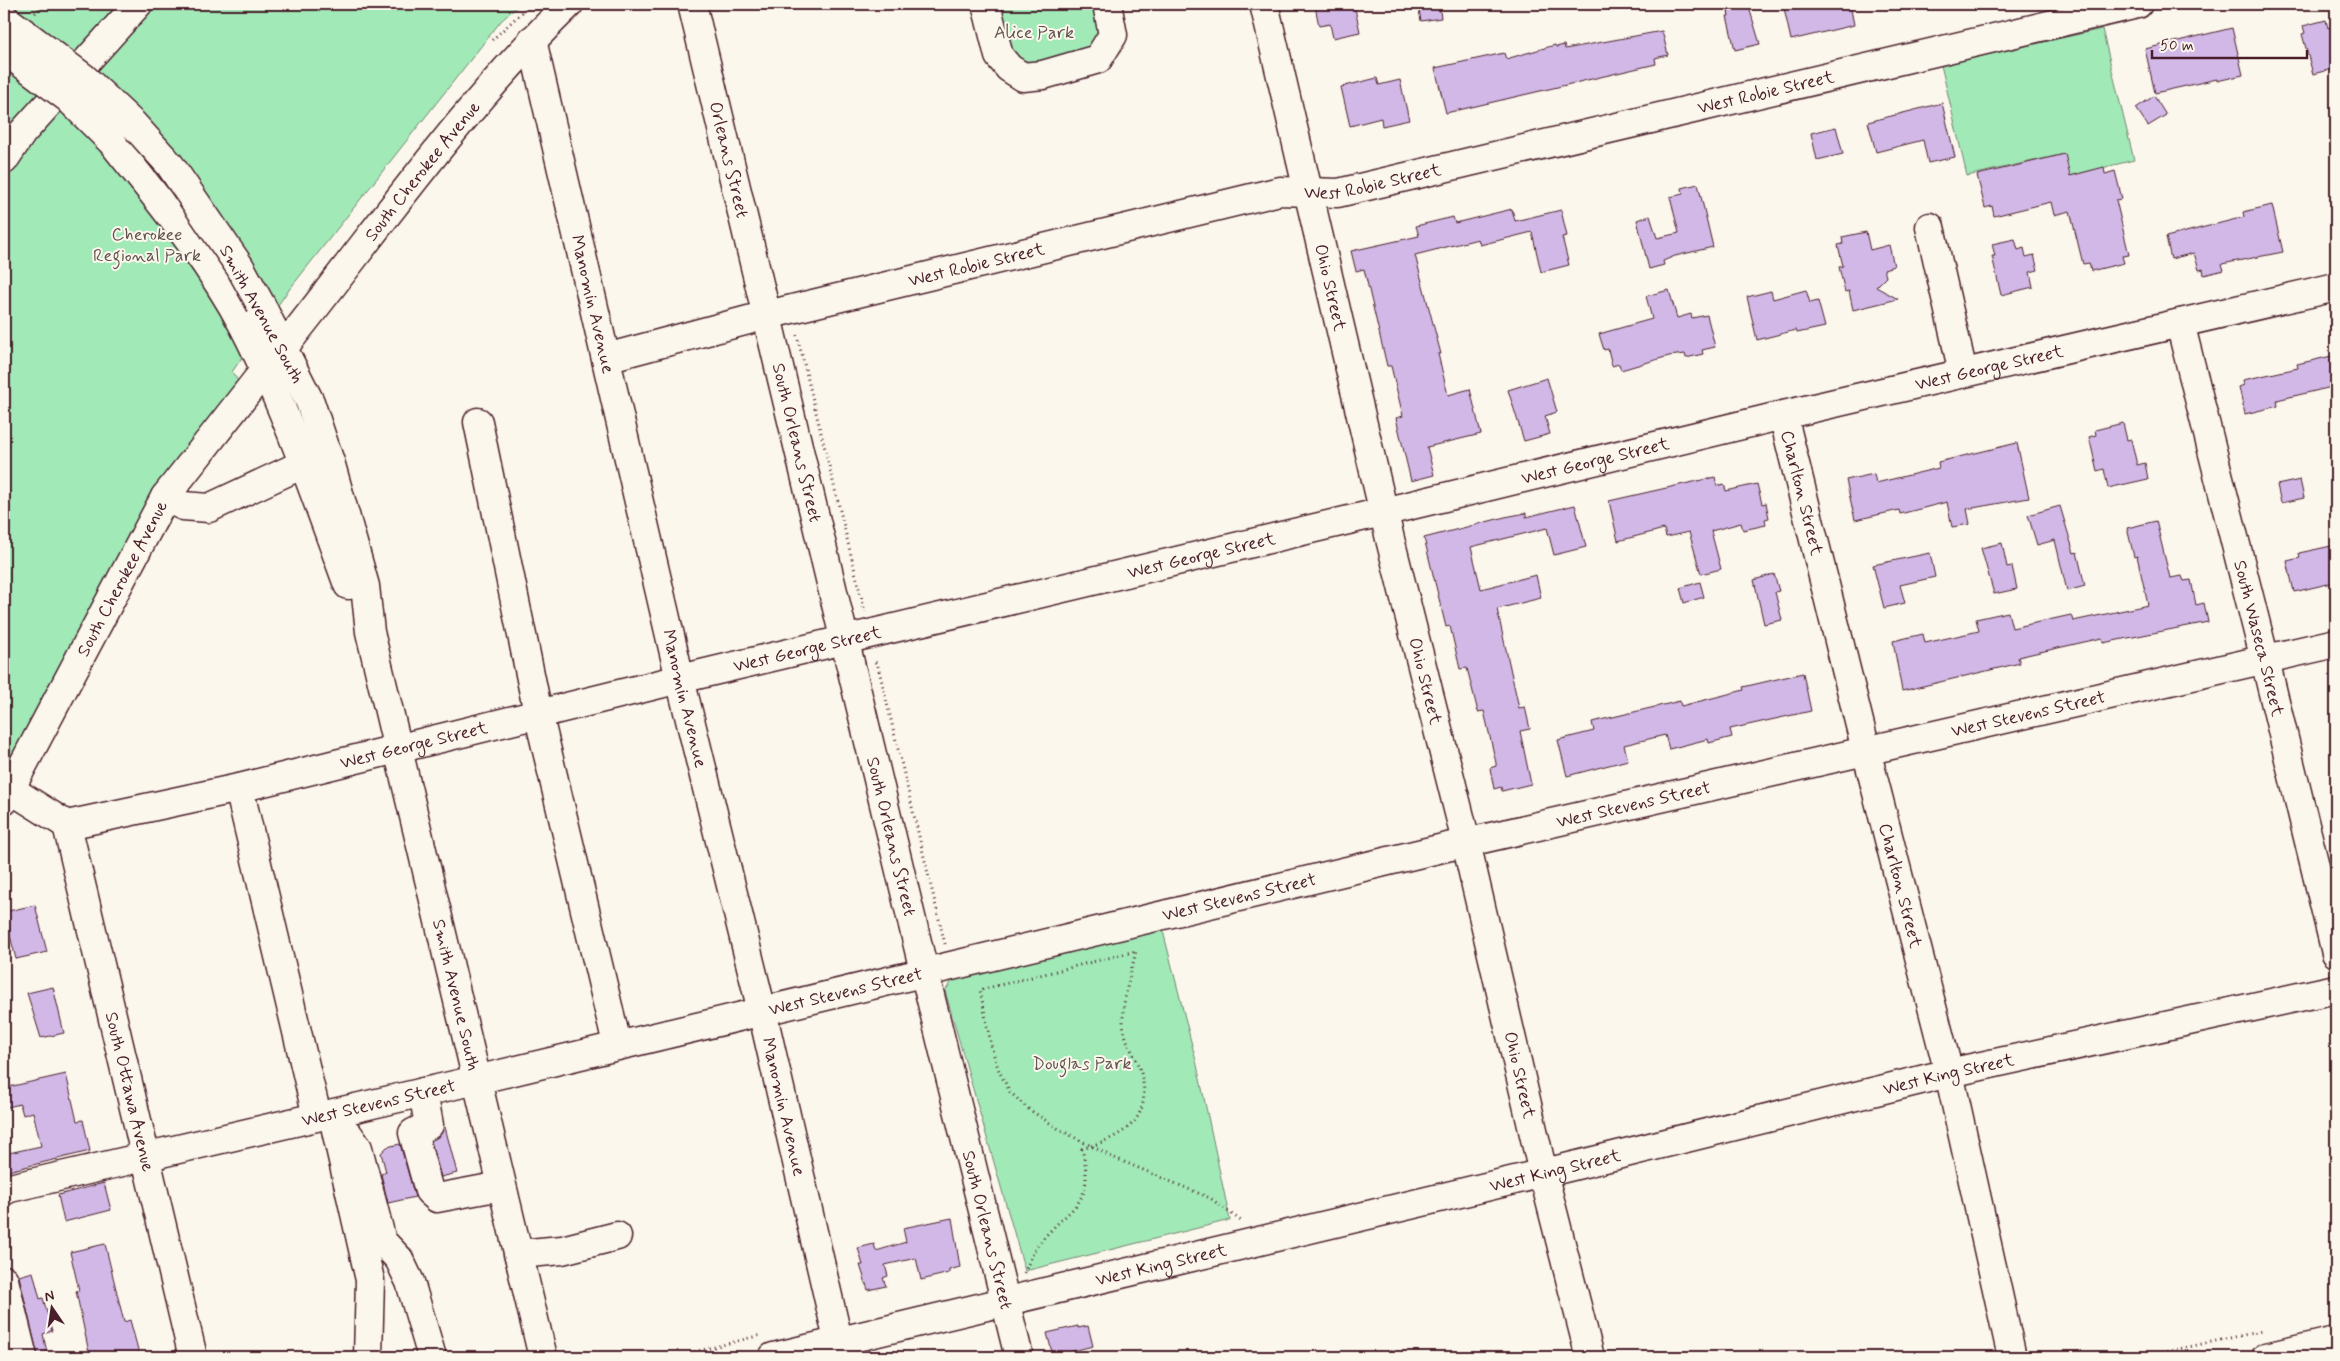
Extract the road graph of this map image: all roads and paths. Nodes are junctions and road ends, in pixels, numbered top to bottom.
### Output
1 (138, 4) edge
2 (531, 4) edge
3 (569, 4) edge
4 (692, 4) edge
5 (986, 4) edge
6 (1107, 4) edge
7 (1264, 4) edge
8 (2138, 4) edge
9 (4, 18) edge
10 (492, 40) dead end
11 (532, 40) junction
12 (4, 50) edge
13 (4, 160) edge
14 (1309, 193) junction
15 (1930, 227) dead end
16 (2336, 287) edge
17 (767, 316) junction
18 (2180, 323) junction
19 (794, 332) dead end
20 (284, 347) junction
21 (606, 358) junction
22 (264, 371) junction
23 (1963, 373) junction
24 (1783, 414) junction
25 (478, 422) dead end
26 (303, 464) junction
27 (165, 497) junction
28 (1384, 512) junction
29 (863, 618) dead end
30 (370, 632) junction
31 (844, 640) junction
32 (2336, 643) edge
33 (2265, 660) junction
34 (874, 662) dead end
35 (680, 678) junction
36 (538, 713) junction
37 (399, 748) junction
38 (1866, 750) junction
39 (239, 788) junction
40 (7, 795) edge
41 (67, 825) junction
42 (1466, 843) junction
43 (943, 949) dead end
44 (2336, 953) edge
45 (924, 971) junction
46 (2336, 989) edge
47 (762, 1011) junction
48 (617, 1044) junction
49 (1949, 1073) junction
50 (476, 1080) junction
51 (423, 1092) junction
52 (329, 1119) junction
53 (1091, 1146) junction
54 (144, 1155) junction
55 (1543, 1173) junction
56 (501, 1186) junction
57 (4, 1191) edge
58 (617, 1236) dead end
59 (1274, 1236) junction
60 (518, 1254) junction
61 (1022, 1278) dead end
62 (4, 1280) edge
63 (1006, 1302) junction
64 (2268, 1330) dead end
65 (2336, 1341) edge
66 (769, 1346) edge
67 (841, 1350) edge
68 (23, 1357) edge
69 (193, 1357) edge
70 (368, 1357) edge
71 (432, 1357) edge
72 (543, 1357) edge
73 (675, 1357) edge
74 (1020, 1357) edge
75 (1590, 1357) edge
76 (2012, 1357) edge
77 (2142, 1357) edge
78 (2266, 1357) edge

1 - 13 street
2 - 10 path
3 - 11 street, South Cherokee Avenue
4 - 17 street, Orleans Street
5 - 6 street
7 - 14 street, Ohio Street
8 - 14 street, West Robie Street
9 - 20 street, Smith Avenue South, bridge
11 - 20 street, South Cherokee Avenue
11 - 21 street, Manomin Avenue
12 - 22 street, Smith Avenue South, bridge
14 - 17 street, West Robie Street
14 - 28 street, Ohio Street
15 - 23 street
16 - 18 street, West George Street
17 - 21 street, West Robie Street
17 - 31 street, South Orleans Street
18 - 23 street, West George Street
18 - 33 street, South Waseca Street
19 - 29 path
20 - 30 street, Smith Avenue South
21 - 35 street, Manomin Avenue
22 - 26 street, Smith Avenue South
22 - 27 street, South Cherokee Avenue
23 - 24 street, West George Street
24 - 28 street, West George Street
24 - 38 street, Charlton Street
25 - 36 street
26 - 27 street
26 - 30 street, Smith Avenue South
27 - 40 street, South Cherokee Avenue
28 - 31 street, West George Street
28 - 42 street, Ohio Street
30 - 37 street, Smith Avenue South
31 - 35 street, West George Street
31 - 45 street, South Orleans Street
32 - 33 street, West Stevens Street
33 - 38 street, West Stevens Street
33 - 44 street, South Waseca Street
34 - 43 path
35 - 36 street, West George Street
35 - 47 street, Manomin Avenue
36 - 37 street, West George Street
36 - 48 street
37 - 39 street, West George Street
37 - 50 street, Smith Avenue South
38 - 42 street, West Stevens Street
38 - 49 street, Charlton Street
39 - 41 street, West George Street
39 - 52 street
40 - 41 street
41 - 54 street, South Ottawa Avenue
42 - 45 street, West Stevens Street
42 - 55 street, Ohio Street
45 - 47 street, West Stevens Street
45 - 63 street, South Orleans Street
46 - 49 street, West King Street
47 - 48 street, West Stevens Street
47 - 67 street, Manomin Avenue
48 - 50 street, West Stevens Street
49 - 55 street, West King Street
49 - 76 street, Charlton Street
50 - 51 street, West Stevens Street
50 - 56 street, Smith Avenue South
51 - 52 street, West Stevens Street
51 - 56 street
52 - 54 street, West Stevens Street
52 - 70 street
52 - 71 street
53 - 53 path
53 - 59 path
53 - 61 path
54 - 57 street, West Stevens Street
54 - 69 street, South Ottawa Avenue
55 - 59 street, West King Street
55 - 75 street, Ohio Street
56 - 60 street, Smith Avenue South
58 - 60 street
59 - 63 street, West King Street
60 - 72 street, Smith Avenue South
62 - 68 street
63 - 67 street, West King Street
63 - 74 street, South Orleans Street
64 - 77 path
65 - 78 street
66 - 67 street, West King Street
66 - 73 path

